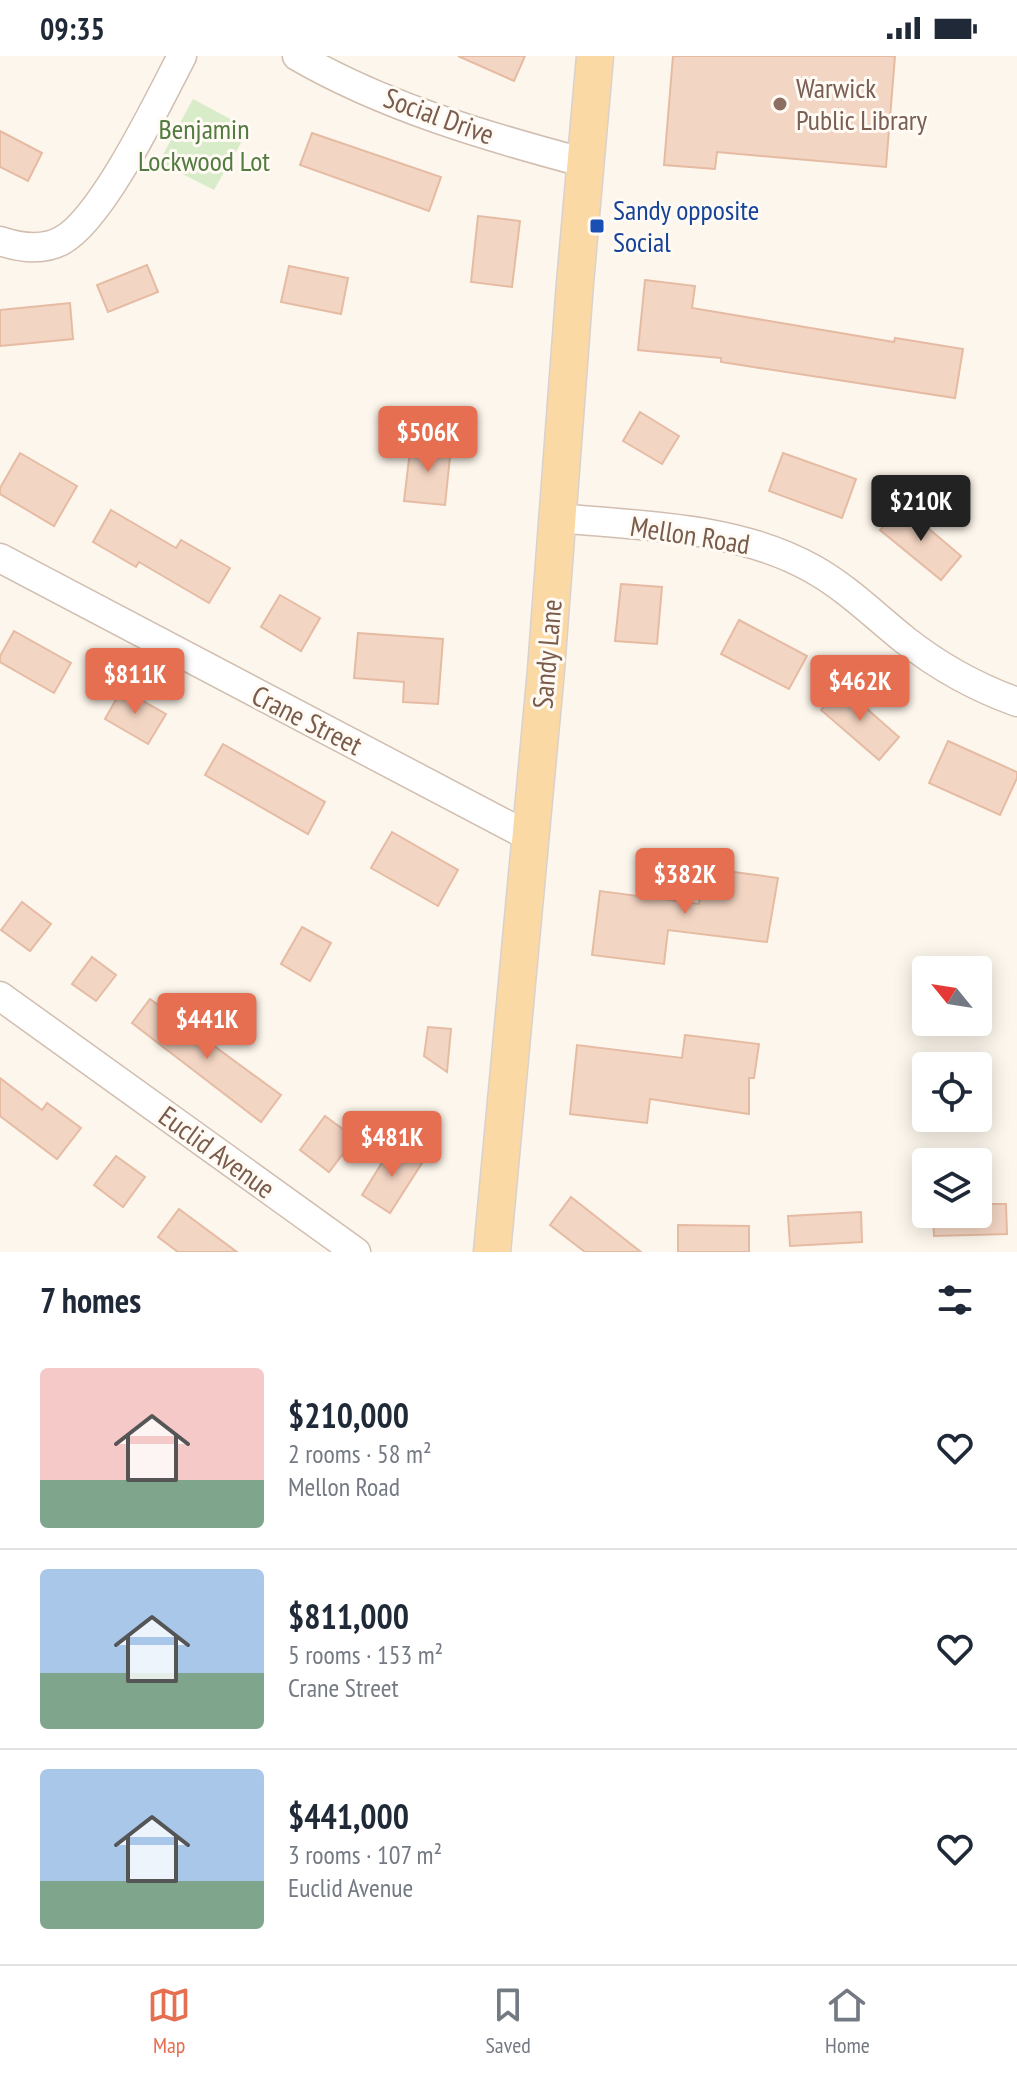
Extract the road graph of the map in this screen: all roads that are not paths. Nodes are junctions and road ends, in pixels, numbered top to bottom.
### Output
1 (182, 56) edge
2 (297, 56) edge
3 (595, 56) edge
4 (586, 163) junction
5 (0, 241) edge
6 (557, 518) junction
7 (0, 558) edge
8 (1017, 702) edge
9 (530, 837) junction
10 (0, 996) edge
11 (356, 1252) edge
12 (492, 1252) edge

1 - 5 street
2 - 4 street, Social Drive
3 - 4 main road, Sandy Lane
4 - 6 main road, Sandy Lane
6 - 8 street, Mellon Road
6 - 9 main road, Sandy Lane
7 - 9 street, Crane Street
9 - 12 main road, Sandy Lane
10 - 11 street, Euclid Avenue

